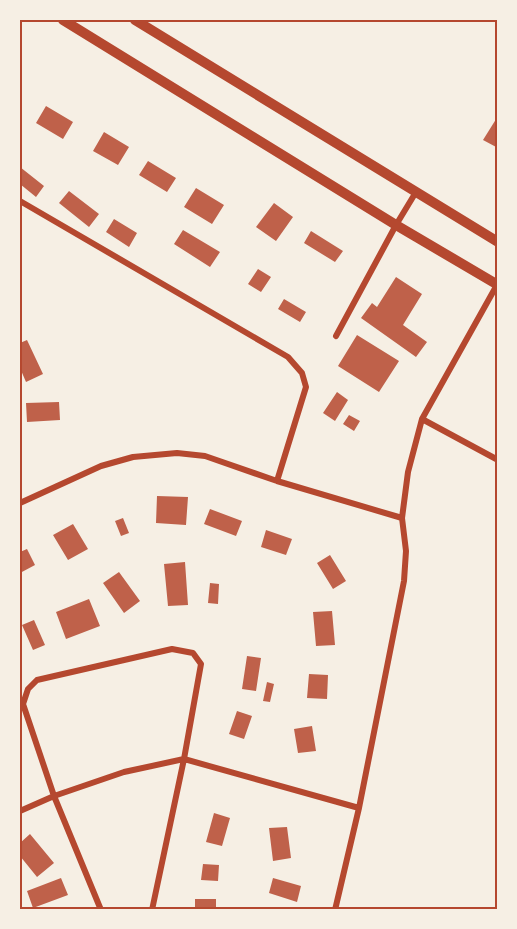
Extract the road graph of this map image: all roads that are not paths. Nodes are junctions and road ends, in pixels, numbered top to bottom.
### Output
1 (63, 20) edge
2 (135, 20) edge
3 (416, 192) junction
4 (20, 201) edge
5 (396, 225) junction
6 (498, 242) edge
7 (497, 284) edge
8 (336, 336) dead end
9 (422, 419) junction
10 (498, 460) edge
11 (277, 481) junction
12 (20, 502) edge
13 (402, 518) junction
14 (184, 759) junction
15 (54, 796) junction
16 (359, 808) junction
17 (20, 811) edge
18 (102, 909) edge
19 (152, 909) edge
20 (335, 909) edge

1 - 5 street
2 - 3 street
3 - 5 street
3 - 6 street
4 - 11 street
5 - 7 street
5 - 8 street
7 - 9 street
9 - 10 street
9 - 13 street
11 - 12 street
11 - 13 street
13 - 16 street
14 - 15 street
14 - 15 street
14 - 16 street
14 - 19 street
15 - 17 street
15 - 18 street
16 - 20 street

